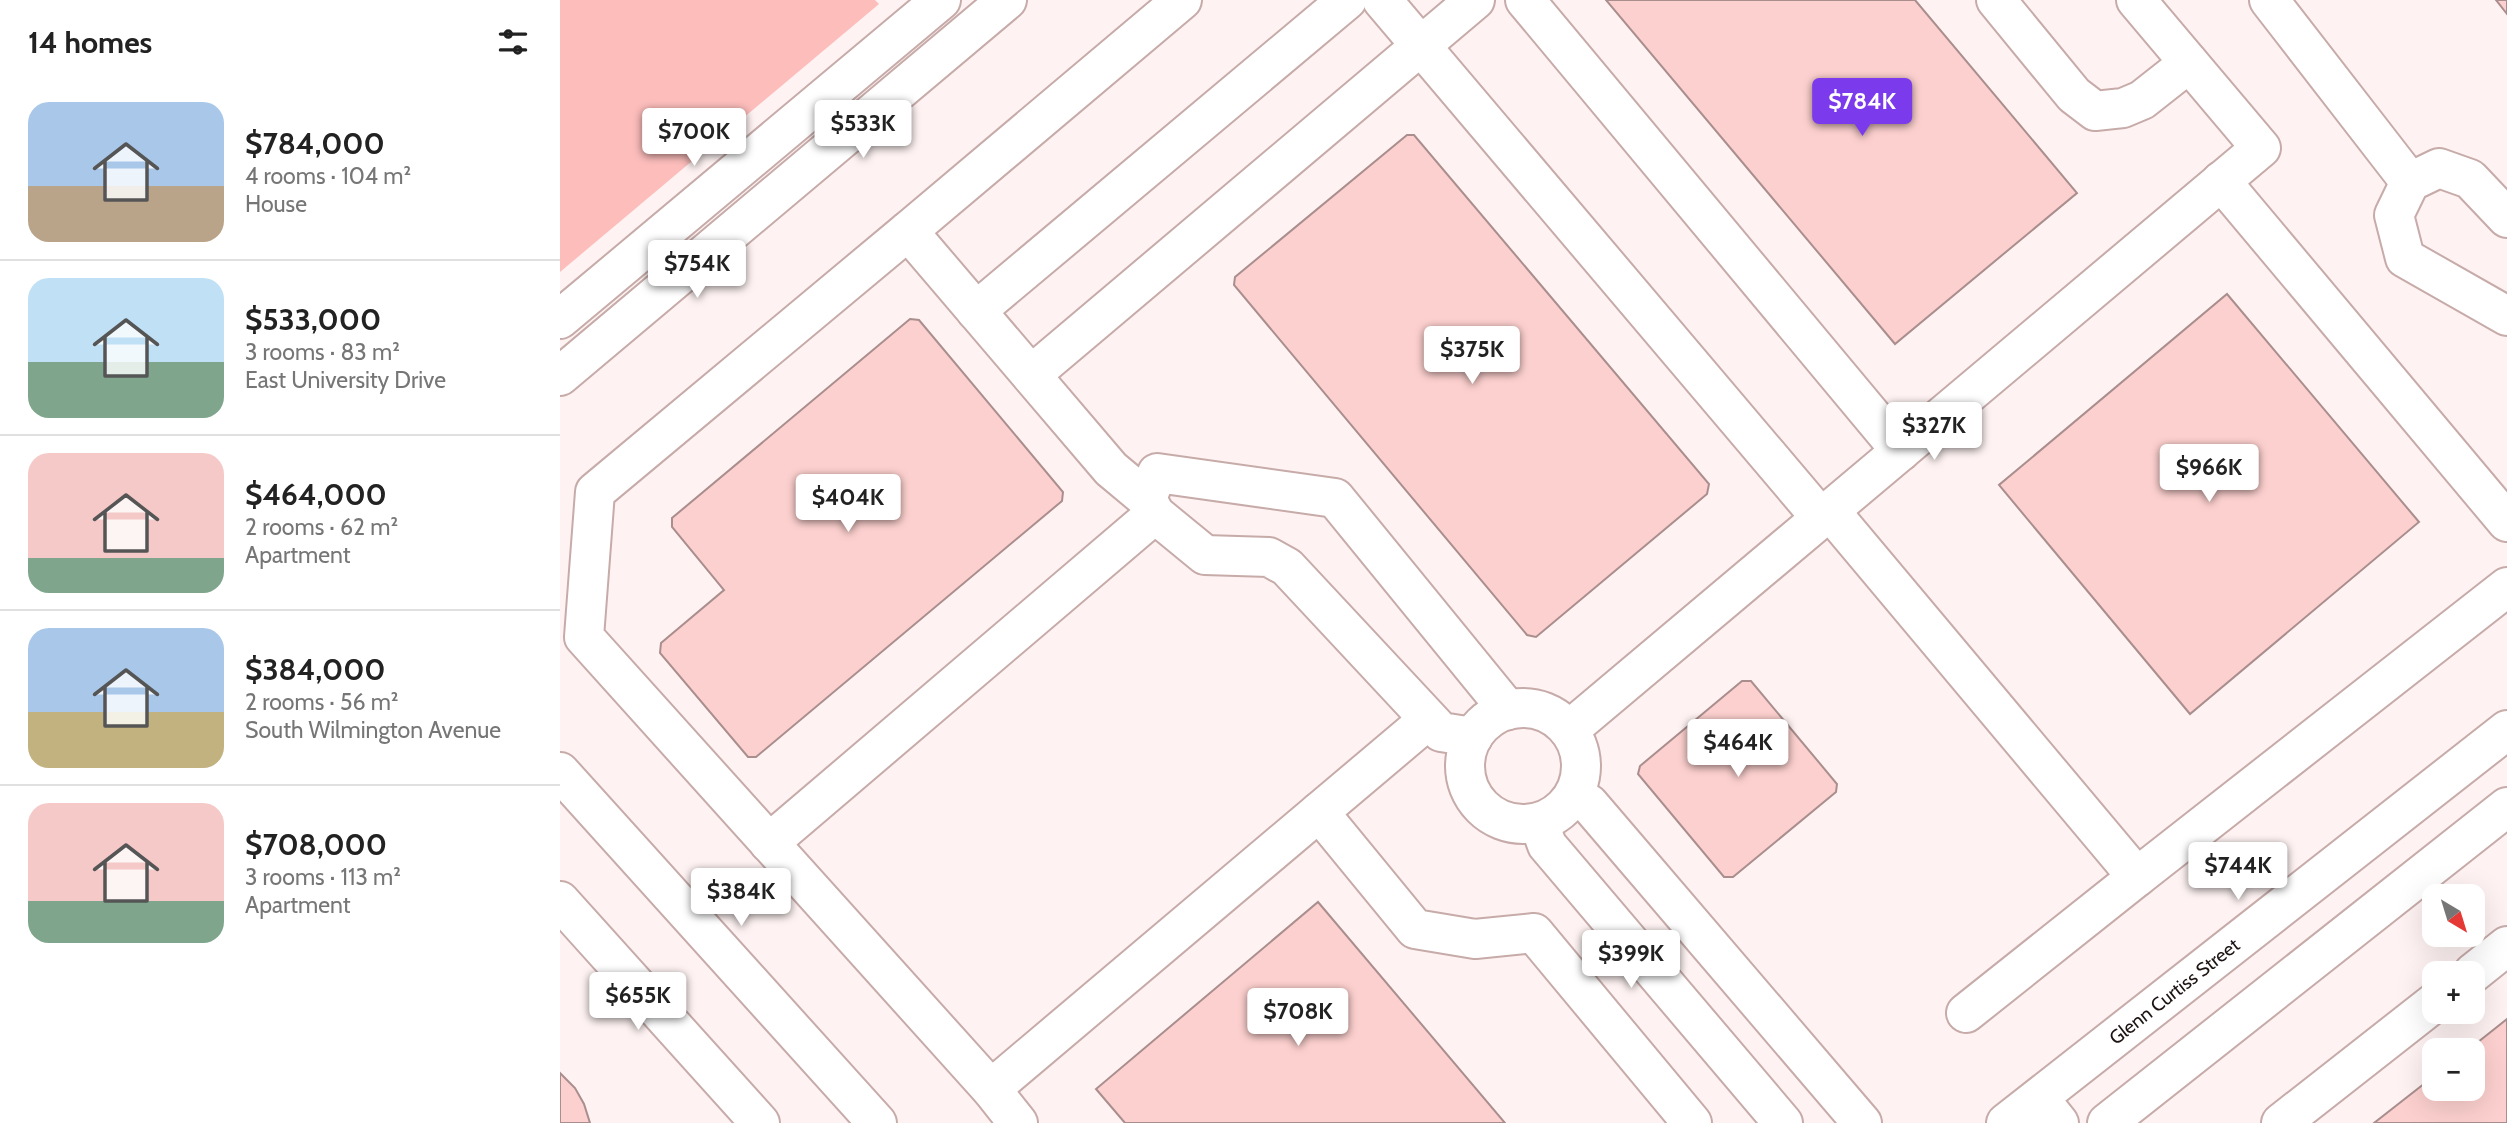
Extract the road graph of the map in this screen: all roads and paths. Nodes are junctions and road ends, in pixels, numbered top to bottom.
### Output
1 (941, 0) edge
2 (1007, 0) edge
3 (1182, 0) edge
4 (1347, 0) edge
5 (1382, 0) edge
6 (1475, 0) edge
7 (1525, 0) edge
8 (1996, 0) edge
9 (2136, 0) edge
10 (2269, 0) edge
11 (1422, 46) junction
12 (2189, 62) junction
13 (2221, 181) junction
14 (2410, 182) junction
15 (2507, 218) edge
16 (908, 231) junction
17 (976, 311) junction
18 (2507, 316) edge
19 (560, 319) edge
20 (1031, 375) junction
21 (560, 376) edge
22 (1901, 451) junction
23 (1151, 506) junction
24 (1826, 515) junction
25 (2507, 522) edge
26 (2507, 587) edge
27 (1508, 710) junction
28 (1428, 720) junction
29 (1569, 730) junction
30 (2507, 730) edge
31 (1472, 737) junction
32 (560, 772) edge
33 (1574, 795) junction
34 (2507, 807) edge
35 (1319, 812) junction
36 (1539, 823) junction
37 (769, 843) junction
38 (2137, 877) junction
39 (560, 901) edge
40 (2507, 946) edge
41 (2485, 963) edge
42 (2422, 1012) edge
43 (1966, 1013) dead end
44 (991, 1089) junction
45 (2049, 1110) edge
46 (760, 1123) edge
47 (877, 1123) edge
48 (1018, 1123) edge
49 (1692, 1123) edge
50 (1783, 1123) edge
51 (1862, 1123) edge
52 (2006, 1123) edge
53 (2107, 1123) edge
54 (2281, 1123) edge

1 - 19 street
2 - 21 street
3 - 16 street
4 - 17 street
5 - 11 street
6 - 11 street
7 - 22 street
8 - 12 street
9 - 12 street
10 - 14 street
11 - 20 street
11 - 24 street
12 - 13 street
13 - 22 street
13 - 25 street
14 - 15 street
14 - 18 street
16 - 17 street
16 - 37 street
17 - 20 street
20 - 23 street
22 - 24 street
23 - 27 street
23 - 28 street
23 - 37 street
24 - 29 street
24 - 38 street
26 - 38 street
27 - 29 street
27 - 31 street
28 - 31 street
28 - 35 street
29 - 33 street
30 - 45 street, Glenn Curtiss Street
31 - 36 street
32 - 47 street
33 - 36 street
33 - 51 street
34 - 53 street
35 - 44 street
35 - 49 street
36 - 50 street
37 - 44 street
38 - 43 street
39 - 46 street
40 - 41 street
42 - 54 street
44 - 48 street
45 - 52 street, Glenn Curtiss Street

